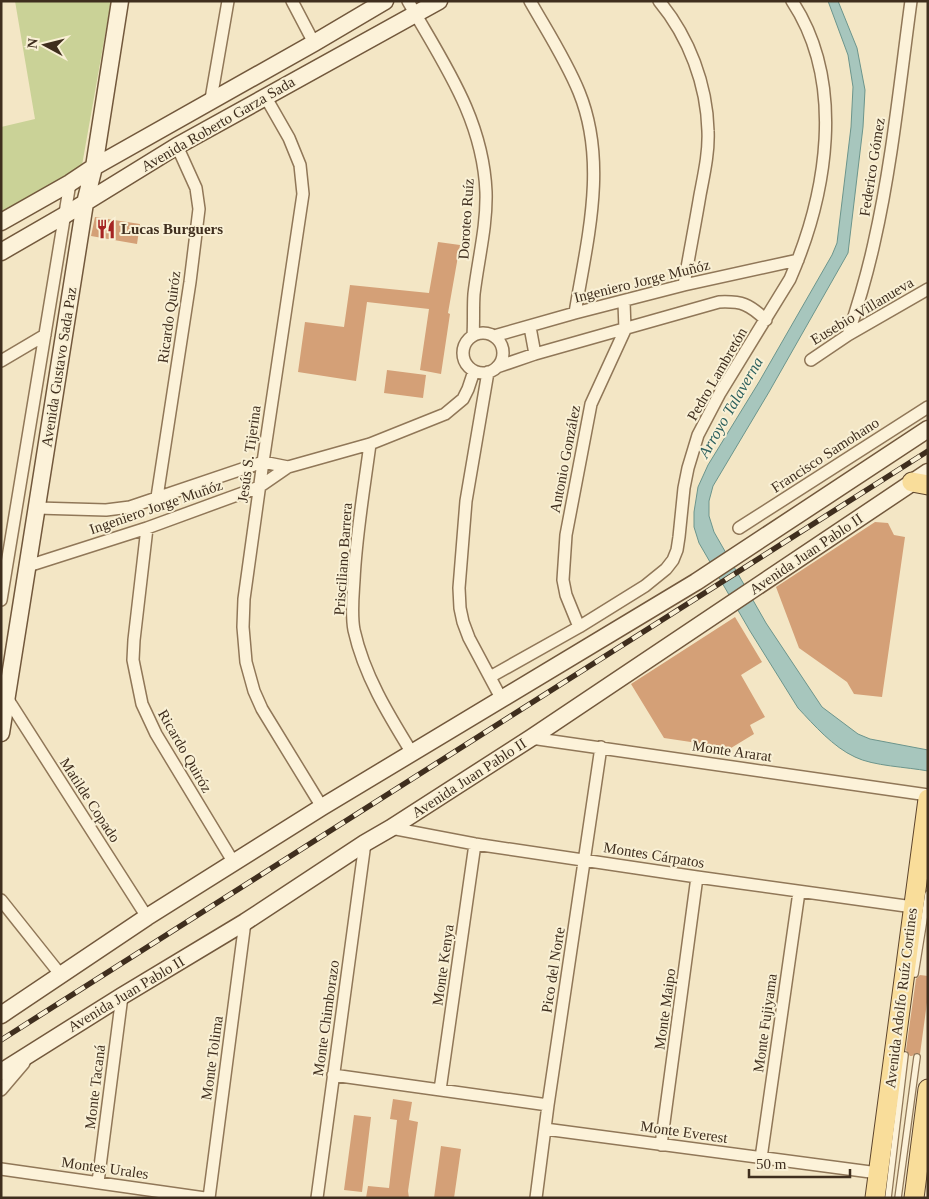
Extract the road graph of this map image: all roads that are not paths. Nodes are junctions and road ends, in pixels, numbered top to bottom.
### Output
1 (120, 1) edge
2 (228, 1) edge
3 (292, 1) edge
4 (385, 1) edge
5 (439, 1) edge
6 (530, 1) edge
7 (659, 1) edge
8 (792, 1) edge
9 (911, 1) edge
10 (412, 7) edge
11 (314, 43) junction
12 (265, 96) junction
13 (212, 99) junction
14 (177, 146) junction
15 (94, 167) junction
16 (70, 183) junction
17 (85, 203) junction
18 (65, 216) junction
19 (1, 222) edge
20 (1, 252) edge
21 (798, 260) junction
22 (684, 285) junction
23 (928, 289) edge
24 (624, 302) junction
25 (574, 313) junction
26 (766, 320) junction
27 (530, 327) junction
28 (625, 330) junction
29 (46, 335) junction
30 (473, 336) junction
31 (494, 336) junction
32 (848, 336) junction
33 (535, 354) junction
34 (811, 360) dead end
35 (1, 361) edge
36 (493, 370) junction
37 (474, 371) junction
38 (928, 407) edge
39 (928, 429) edge
40 (370, 444) junction
41 (263, 462) junction
42 (288, 467) junction
43 (923, 480) edge
44 (259, 487) junction
45 (157, 497) junction
46 (37, 508) junction
47 (147, 528) junction
48 (739, 528) dead end
49 (28, 566) junction
50 (1, 600) edge
51 (579, 627) junction
52 (490, 677) junction
53 (7, 698) junction
54 (501, 698) junction
55 (1, 733) edge
56 (532, 738) junction
57 (602, 748) junction
58 (412, 753) junction
59 (928, 797) edge
60 (322, 807) junction
61 (391, 828) junction
62 (365, 843) junction
63 (475, 844) junction
64 (585, 859) junction
65 (234, 863) junction
66 (697, 877) junction
67 (799, 892) junction
68 (928, 894) edge
69 (1, 900) edge
70 (913, 908) junction
71 (147, 917) junction
72 (245, 922) junction
73 (60, 974) junction
74 (915, 974) dead end
75 (122, 996) junction
76 (1, 1015) edge
77 (33, 1052) junction
78 (905, 1055) dead end
79 (918, 1056) dead end
80 (1, 1072) edge
81 (333, 1075) junction
82 (928, 1089) edge
83 (1, 1090) edge
84 (440, 1090) junction
85 (548, 1105) junction
86 (545, 1129) junction
87 (661, 1144) junction
88 (762, 1158) junction
89 (1, 1169) edge
90 (878, 1173) junction
91 (98, 1182) junction
92 (205, 1198) edge
93 (209, 1198) edge
94 (317, 1198) edge
95 (536, 1198) edge
96 (875, 1198) edge
97 (888, 1198) edge
98 (898, 1198) edge
99 (914, 1198) edge

1 - 15 main road, Avenida Gustavo Sada Paz
2 - 13 street
3 - 11 street
4 - 11 main road, Avenida Roberto Garza Sada
5 - 10 main road, Avenida Roberto Garza Sada
6 - 25 street
7 - 22 street
8 - 21 street, Pedro Lambretón
9 - 32 street, Federico Gómez
10 - 12 main road, Avenida Roberto Garza Sada
10 - 30 street, Doroteo Ruíz
11 - 13 main road, Avenida Roberto Garza Sada
12 - 14 main road, Avenida Roberto Garza Sada
12 - 41 street, Jesús S. Tijerina
13 - 15 main road, Avenida Roberto Garza Sada
14 - 17 main road, Avenida Roberto Garza Sada
14 - 45 street, Ricardo Quiróz
15 - 16 main road, Avenida Roberto Garza Sada
15 - 17 main road, Avenida Gustavo Sada Paz
16 - 18 street, Avenida Gustavo Sada Paz
16 - 19 main road, Avenida Roberto Garza Sada
17 - 18 main road, Avenida Roberto Garza Sada
17 - 46 main road, Avenida Gustavo Sada Paz
18 - 20 main road, Avenida Roberto Garza Sada
18 - 29 street, Avenida Gustavo Sada Paz
21 - 22 street, Ingeniero Jorge Muñóz
21 - 26 street, Pedro Lambretón
22 - 24 street, Ingeniero Jorge Muñóz
23 - 32 street, Eusebio Villanueva
24 - 25 street, Ingeniero Jorge Muñóz
24 - 28 street, Antonio González
25 - 27 street, Ingeniero Jorge Muñóz
26 - 28 street
26 - 51 street, Pedro Lambretón
27 - 31 street, Ingeniero Jorge Muñóz
27 - 33 street
28 - 33 street
28 - 51 street, Antonio González
29 - 35 street
29 - 50 street, Avenida Gustavo Sada Paz
30 - 31 street
30 - 37 street
31 - 36 street
32 - 34 street, Eusebio Villanueva
33 - 36 street
36 - 37 street
36 - 52 street
37 - 40 street, Ingeniero Jorge Muñóz
38 - 48 street, Francisco Samohano
39 - 54 main road
40 - 42 street, Ingeniero Jorge Muñóz
40 - 58 street, Prisciliano Barrera
41 - 42 street, Ingeniero Jorge Muñóz
41 - 44 street, Jesús S. Tijerina
41 - 45 street, Ingeniero Jorge Muñóz
42 - 44 street, Ingeniero Jorge Muñóz
43 - 56 main road, Avenida Juan Pablo II
44 - 47 street, Ingeniero Jorge Muñóz
44 - 60 street, Jesús S. Tijerina
45 - 46 street, Ingeniero Jorge Muñóz
46 - 49 main road, Avenida Gustavo Sada Paz
47 - 49 street, Ingeniero Jorge Muñóz
47 - 65 street, Ricardo Quiróz
49 - 53 main road, Avenida Gustavo Sada Paz
51 - 52 street, Pedro Lambretón
52 - 54 street
53 - 55 main road, Avenida Gustavo Sada Paz
53 - 71 street, Matilde Copado
54 - 58 main road
56 - 57 street, Monte Ararat
56 - 61 main road, Avenida Juan Pablo II
57 - 59 street, Monte Ararat
57 - 64 street, Pico del Norte
58 - 60 main road
59 - 70 main road, Avenida Adolfo Ruíz Cortines
60 - 65 main road
61 - 62 main road, Avenida Juan Pablo II
61 - 63 street, Montes Cárpatos
62 - 72 main road, Avenida Juan Pablo II
62 - 81 street, Monte Chimborazo
63 - 64 street, Montes Cárpatos
63 - 84 street, Monte Kenya
64 - 66 street, Montes Cárpatos
64 - 85 street, Pico del Norte
65 - 71 main road
66 - 67 street, Montes Cárpatos
66 - 87 street, Monte Maipo
67 - 70 street, Montes Cárpatos
67 - 88 street, Monte Fujiyama
68 - 74 lane
69 - 73 street
70 - 90 main road, Avenida Adolfo Ruíz Cortines
71 - 73 main road
72 - 75 main road, Avenida Juan Pablo II
72 - 93 street, Monte Tolima
73 - 76 main road
75 - 77 main road, Avenida Juan Pablo II
75 - 91 street, Monte Tacaná
77 - 80 main road, Avenida Juan Pablo II
77 - 83 street
78 - 97 lane
79 - 98 lane
81 - 84 street
81 - 94 street, Monte Chimborazo
82 - 99 main road
84 - 85 street
85 - 86 street, Pico del Norte
86 - 87 street, Monte Everest
86 - 95 street, Pico del Norte
87 - 88 street, Monte Everest
88 - 90 street, Monte Everest
89 - 91 street, Montes Urales
90 - 96 main road, Avenida Adolfo Ruíz Cortines
91 - 92 street, Montes Urales

